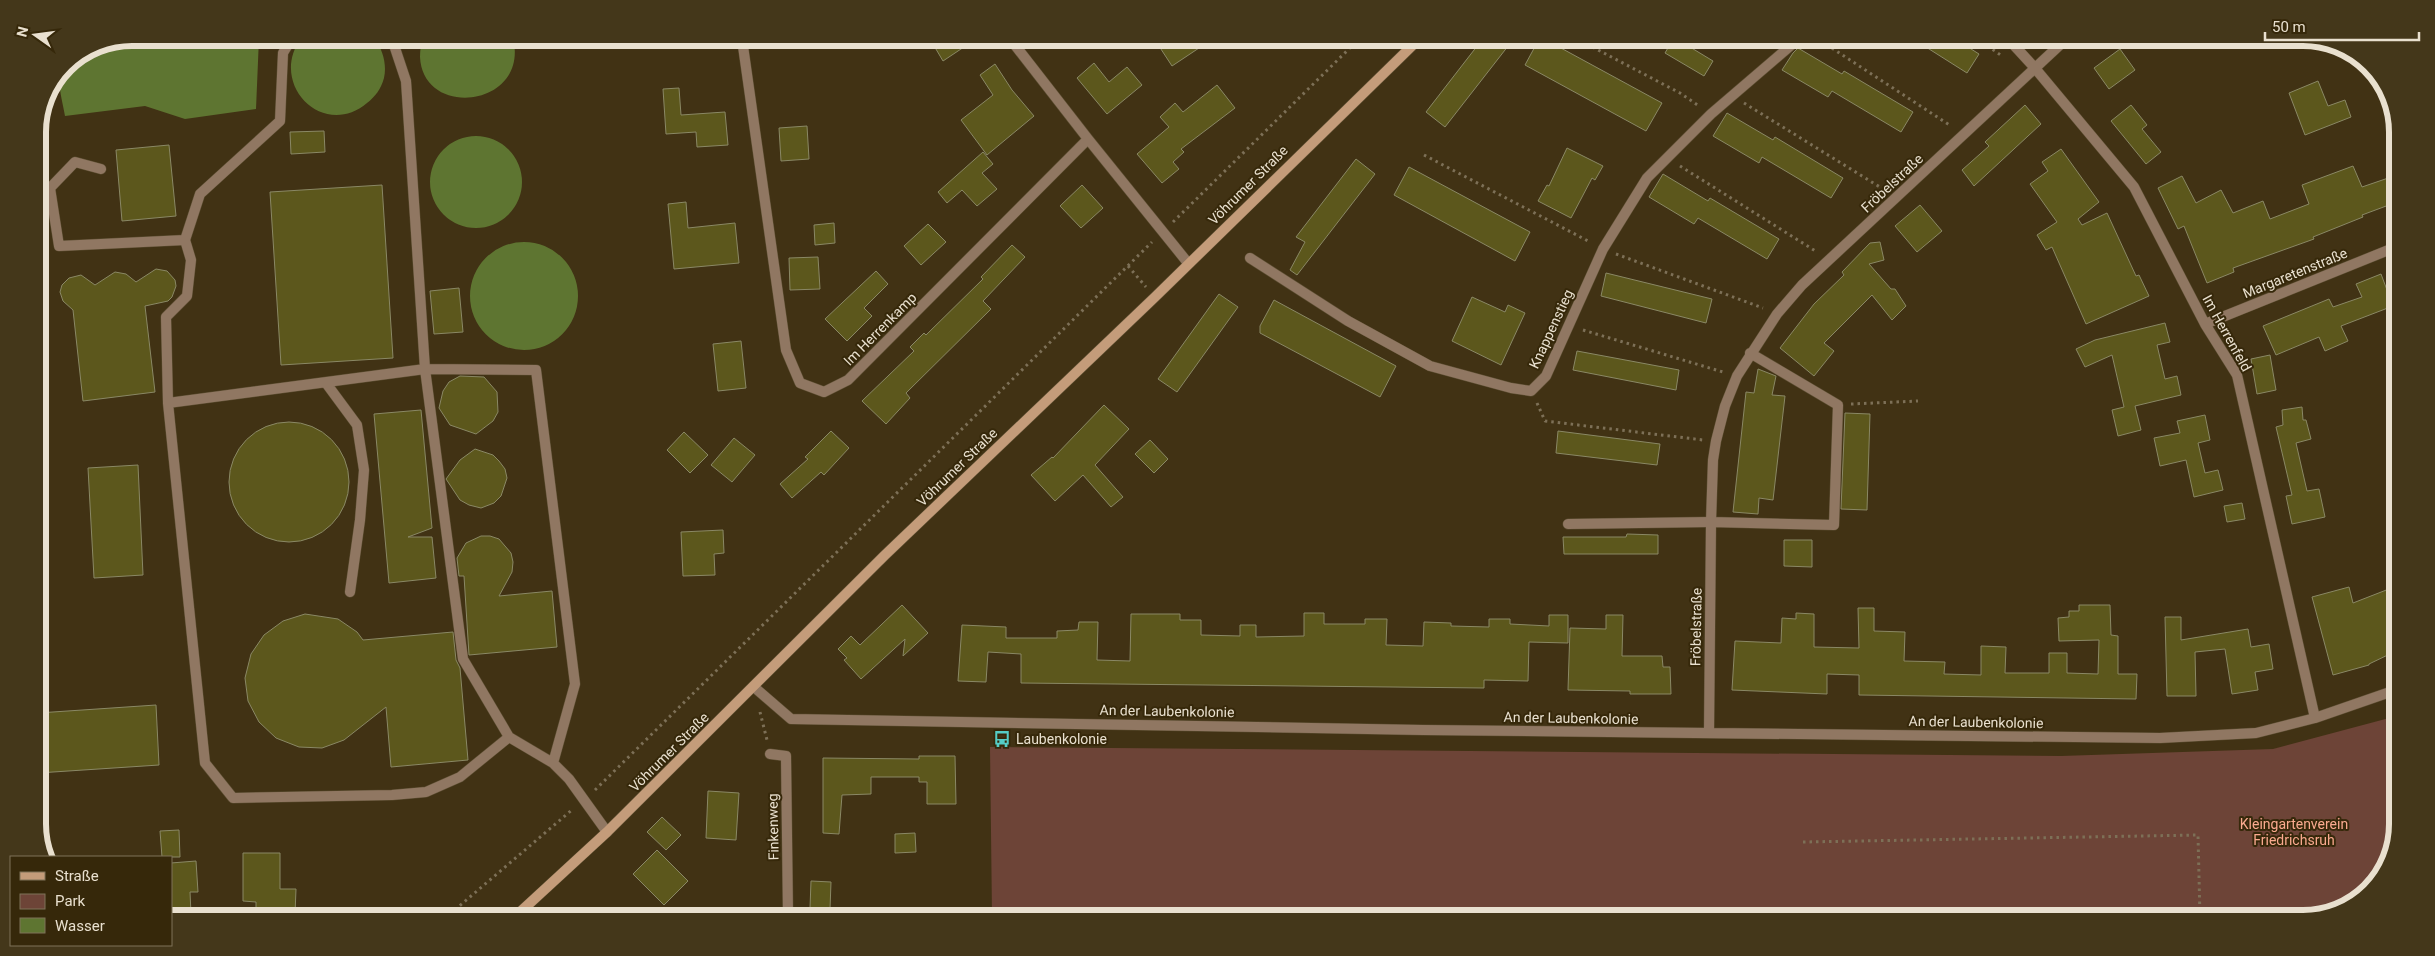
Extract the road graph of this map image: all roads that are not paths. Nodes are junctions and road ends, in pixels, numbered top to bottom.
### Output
1 (288, 46) edge
2 (394, 46) edge
3 (743, 46) edge
4 (1016, 46) edge
5 (1411, 46) edge
6 (1790, 46) edge
7 (2015, 46) edge
8 (2058, 46) edge
9 (2034, 67) junction
10 (1088, 139) junction
11 (101, 169) dead end
12 (185, 240) junction
13 (2389, 251) edge
14 (1250, 258) dead end
15 (1188, 263) junction
16 (2204, 324) junction
17 (1750, 353) junction
18 (425, 370) junction
19 (326, 383) junction
20 (168, 403) junction
21 (1711, 522) junction
22 (1568, 524) dead end
23 (350, 592) dead end
24 (754, 687) junction
25 (2389, 693) edge
26 (2315, 718) junction
27 (1709, 733) junction
28 (509, 737) junction
29 (770, 754) road end
30 (553, 763) junction
31 (607, 832) junction
32 (522, 910) edge
33 (788, 910) edge

1 - 12 street
2 - 18 street
3 - 10 street, Im Herrenkamp
4 - 10 street
5 - 15 main road, Vöhrumer Straße
6 - 14 street, Knappenstieg
7 - 9 street, Im Herrenfeld
8 - 9 street, Fröbelstraße
9 - 16 street, Im Herrenfeld
9 - 17 street, Fröbelstraße
10 - 15 street
11 - 12 street
12 - 20 street
13 - 16 street, Margaretenstraße
15 - 24 main road, Vöhrumer Straße
16 - 26 street, Im Herrenfeld
17 - 21 street, Fröbelstraße
17 - 21 street
18 - 19 street
18 - 28 street
18 - 30 street
19 - 20 street
19 - 23 street
20 - 28 street
21 - 22 street
21 - 27 street, Fröbelstraße
24 - 27 street, An der Laubenkolonie
24 - 31 main road, Vöhrumer Straße
25 - 26 street, An der Laubenkolonie
26 - 27 street, An der Laubenkolonie
28 - 30 street
29 - 33 street, Finkenweg
30 - 31 street
31 - 32 main road, Vöhrumer Straße

